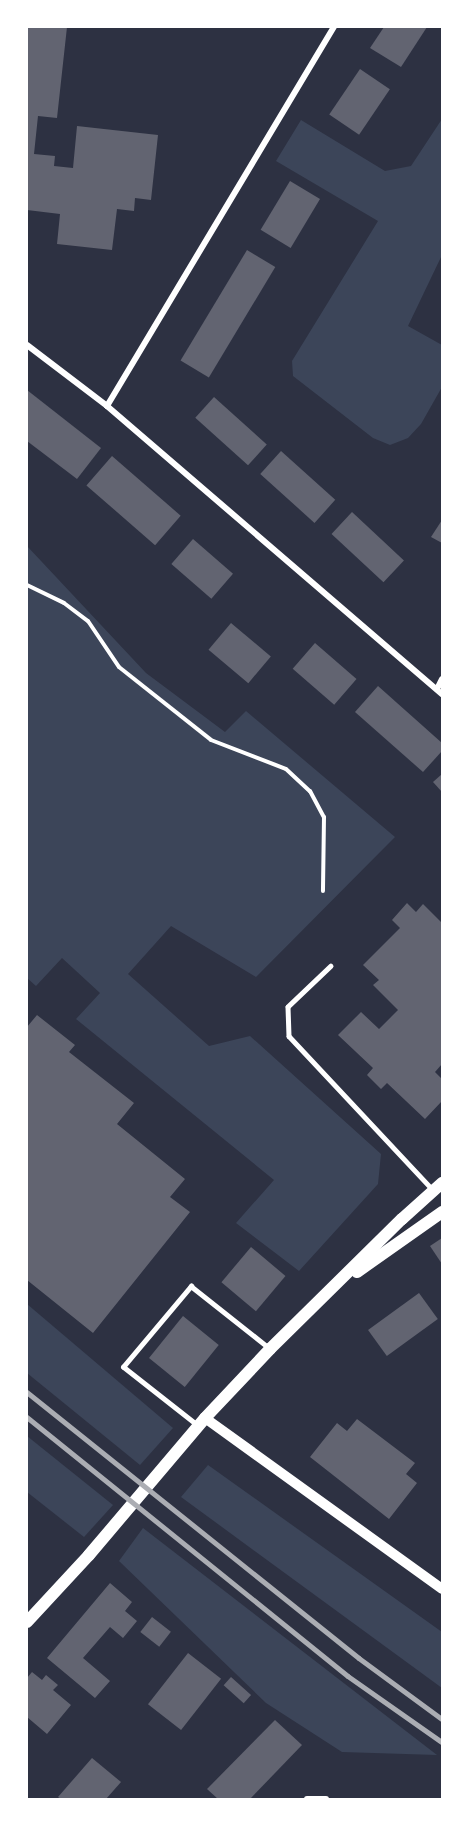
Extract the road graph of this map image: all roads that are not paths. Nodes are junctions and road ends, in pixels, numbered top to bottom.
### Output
1 (334, 27) edge
2 (27, 345) edge
3 (107, 406) junction
4 (442, 679) edge
5 (439, 691) edge
6 (331, 966) dead end
7 (437, 1187) edge
8 (442, 1212) edge
9 (333, 1289) junction
10 (270, 1349) junction
11 (202, 1422) junction
12 (442, 1589) edge
13 (27, 1622) edge
14 (308, 1799) edge
15 (326, 1799) edge

1 - 3 street
2 - 3 street
3 - 5 street
4 - 5 street
6 - 7 lane
7 - 9 main road
8 - 9 main road
9 - 10 main road
10 - 11 main road
10 - 11 lane
11 - 12 street
11 - 13 main road
14 - 15 street

